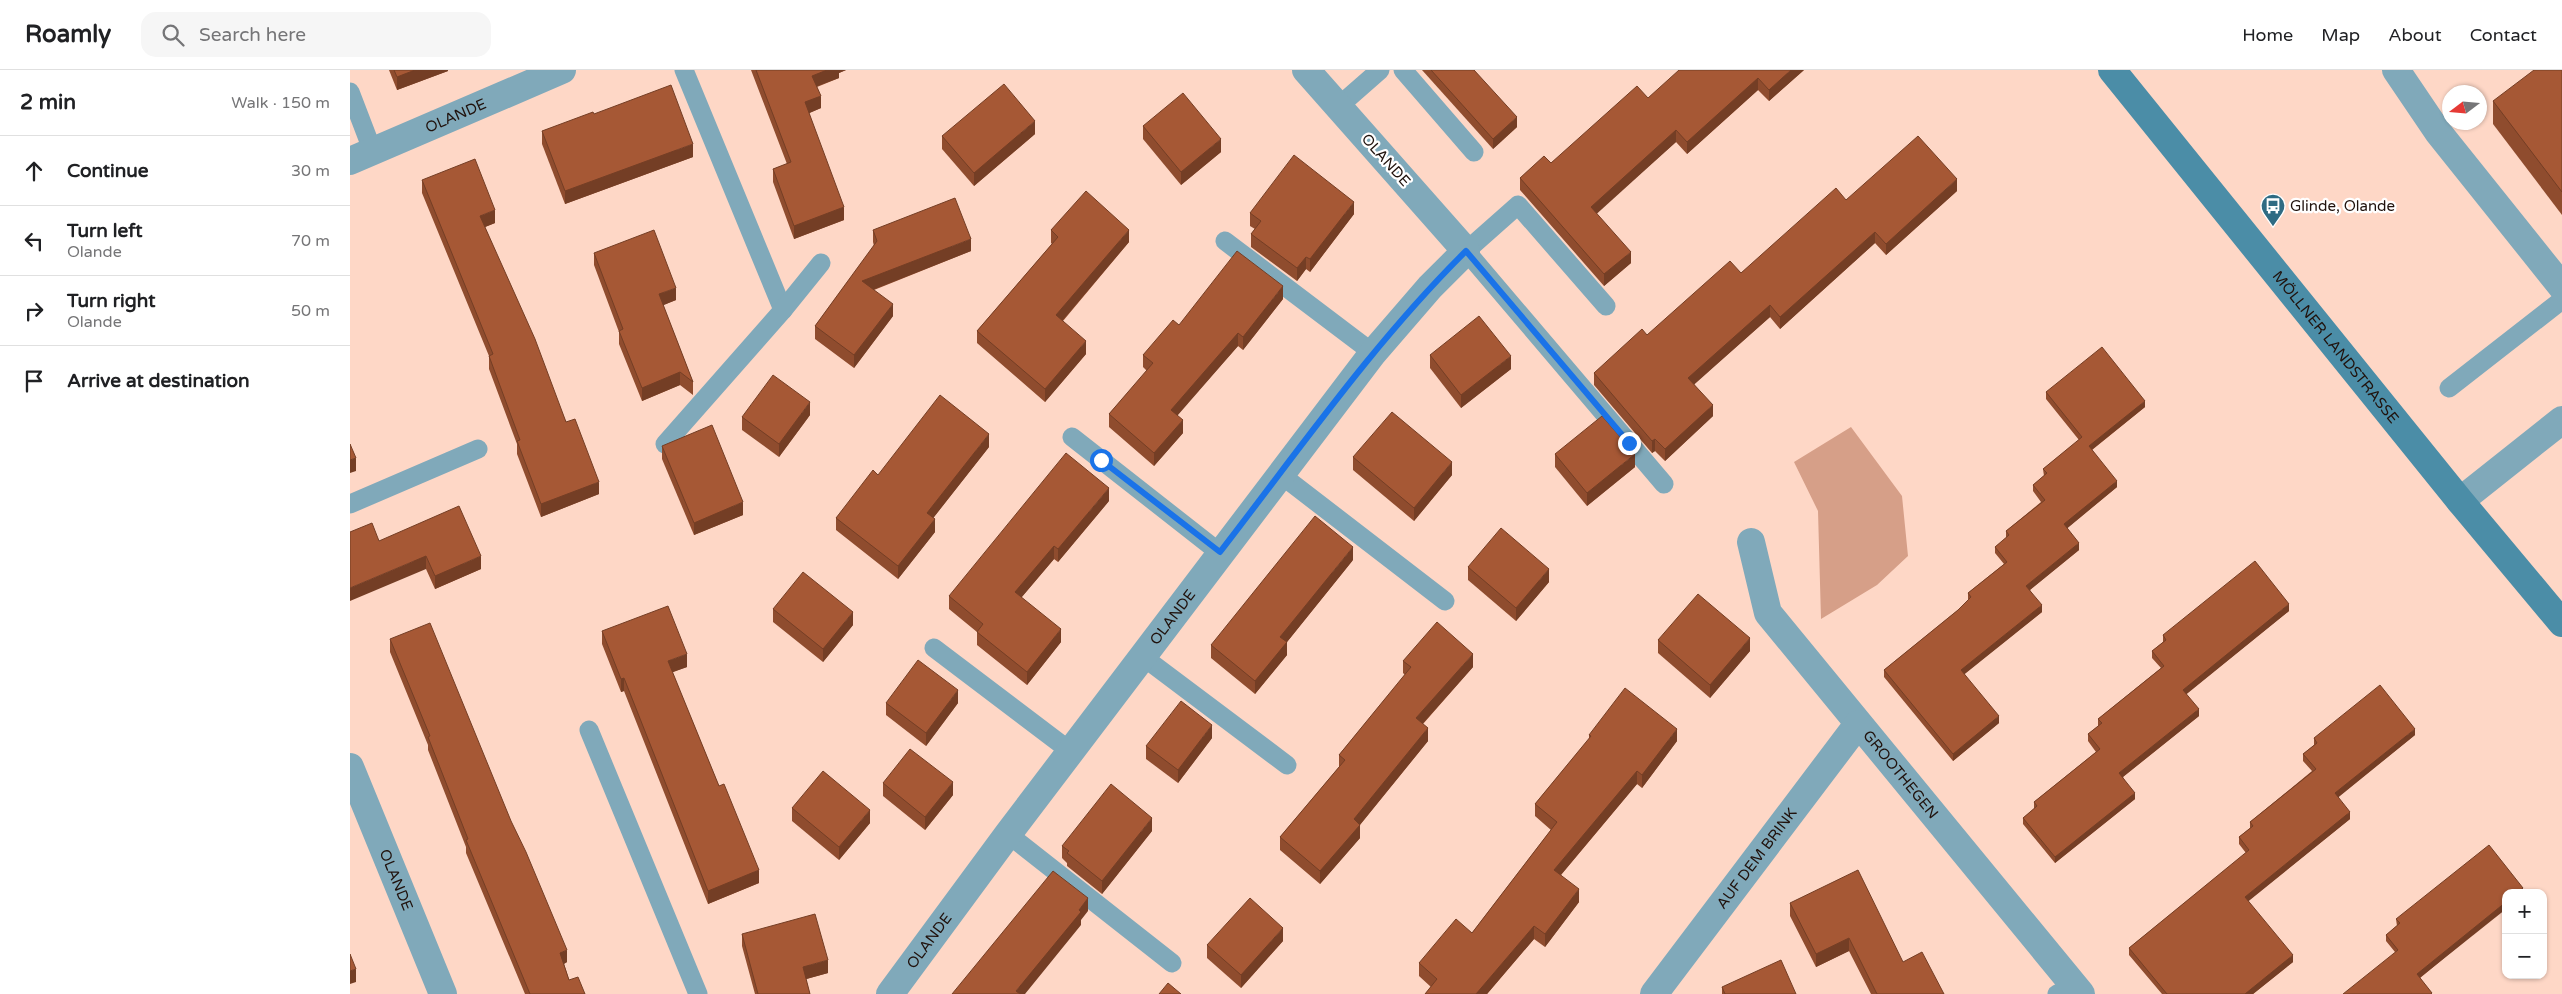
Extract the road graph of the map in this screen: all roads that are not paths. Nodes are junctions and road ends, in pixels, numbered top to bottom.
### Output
1 (562, 70) edge
2 (684, 70) edge
3 (1306, 70) edge
4 (1380, 70) edge
5 (1403, 70) edge
6 (2112, 70) edge
7 (2396, 70) edge
8 (350, 92) edge
9 (1339, 106) junction
10 (1474, 152) dead end
11 (362, 157) edge
12 (1225, 241) dead end
13 (1466, 251) junction
14 (821, 263) dead end
15 (2562, 288) edge
16 (2562, 300) edge
17 (1606, 306) dead end
18 (783, 310) junction
19 (1374, 353) junction
20 (2449, 388) dead end
21 (2562, 420) edge
22 (1072, 437) dead end
23 (665, 444) edge
24 (478, 449) dead end
25 (1280, 474) junction
26 (1664, 484) dead end
27 (2460, 502) junction
28 (350, 504) edge
29 (1751, 542) dead end
30 (1220, 552) junction
31 (1445, 601) dead end
32 (2562, 623) edge
33 (934, 648) dead end
34 (1142, 656) junction
35 (1858, 724) junction
36 (588, 730) dead end
37 (1070, 751) junction
38 (1288, 765) dead end
39 (350, 767) edge
40 (1008, 834) junction
41 (1172, 963) dead end
42 (2071, 991) edge
43 (443, 994) edge
44 (698, 994) edge
45 (890, 994) edge
46 (1654, 994) edge

1 - 11 street, OLANDE
2 - 18 lane
3 - 9 street, OLANDE
4 - 9 lane
5 - 10 lane
6 - 27 main road, MÖLLNER LANDSTRASSE
7 - 15 street
8 - 11 lane
9 - 13 street, OLANDE
12 - 19 lane
13 - 17 lane
13 - 19 street, OLANDE
13 - 26 lane, OLANDE
14 - 18 lane
16 - 20 lane
18 - 23 lane
19 - 25 street, OLANDE
21 - 27 street
22 - 30 lane
24 - 28 lane
25 - 30 street, OLANDE
25 - 31 lane
27 - 32 main road, MÖLLNER LANDSTRASSE
29 - 35 street, GROOTHEGEN
30 - 34 street, OLANDE
33 - 37 lane
34 - 37 street, OLANDE
34 - 38 lane
35 - 42 street, GROOTHEGEN
35 - 46 street, AUF DEM BRINK
36 - 44 lane
37 - 40 street, OLANDE
39 - 43 street, OLANDE
40 - 41 lane
40 - 45 street, OLANDE

